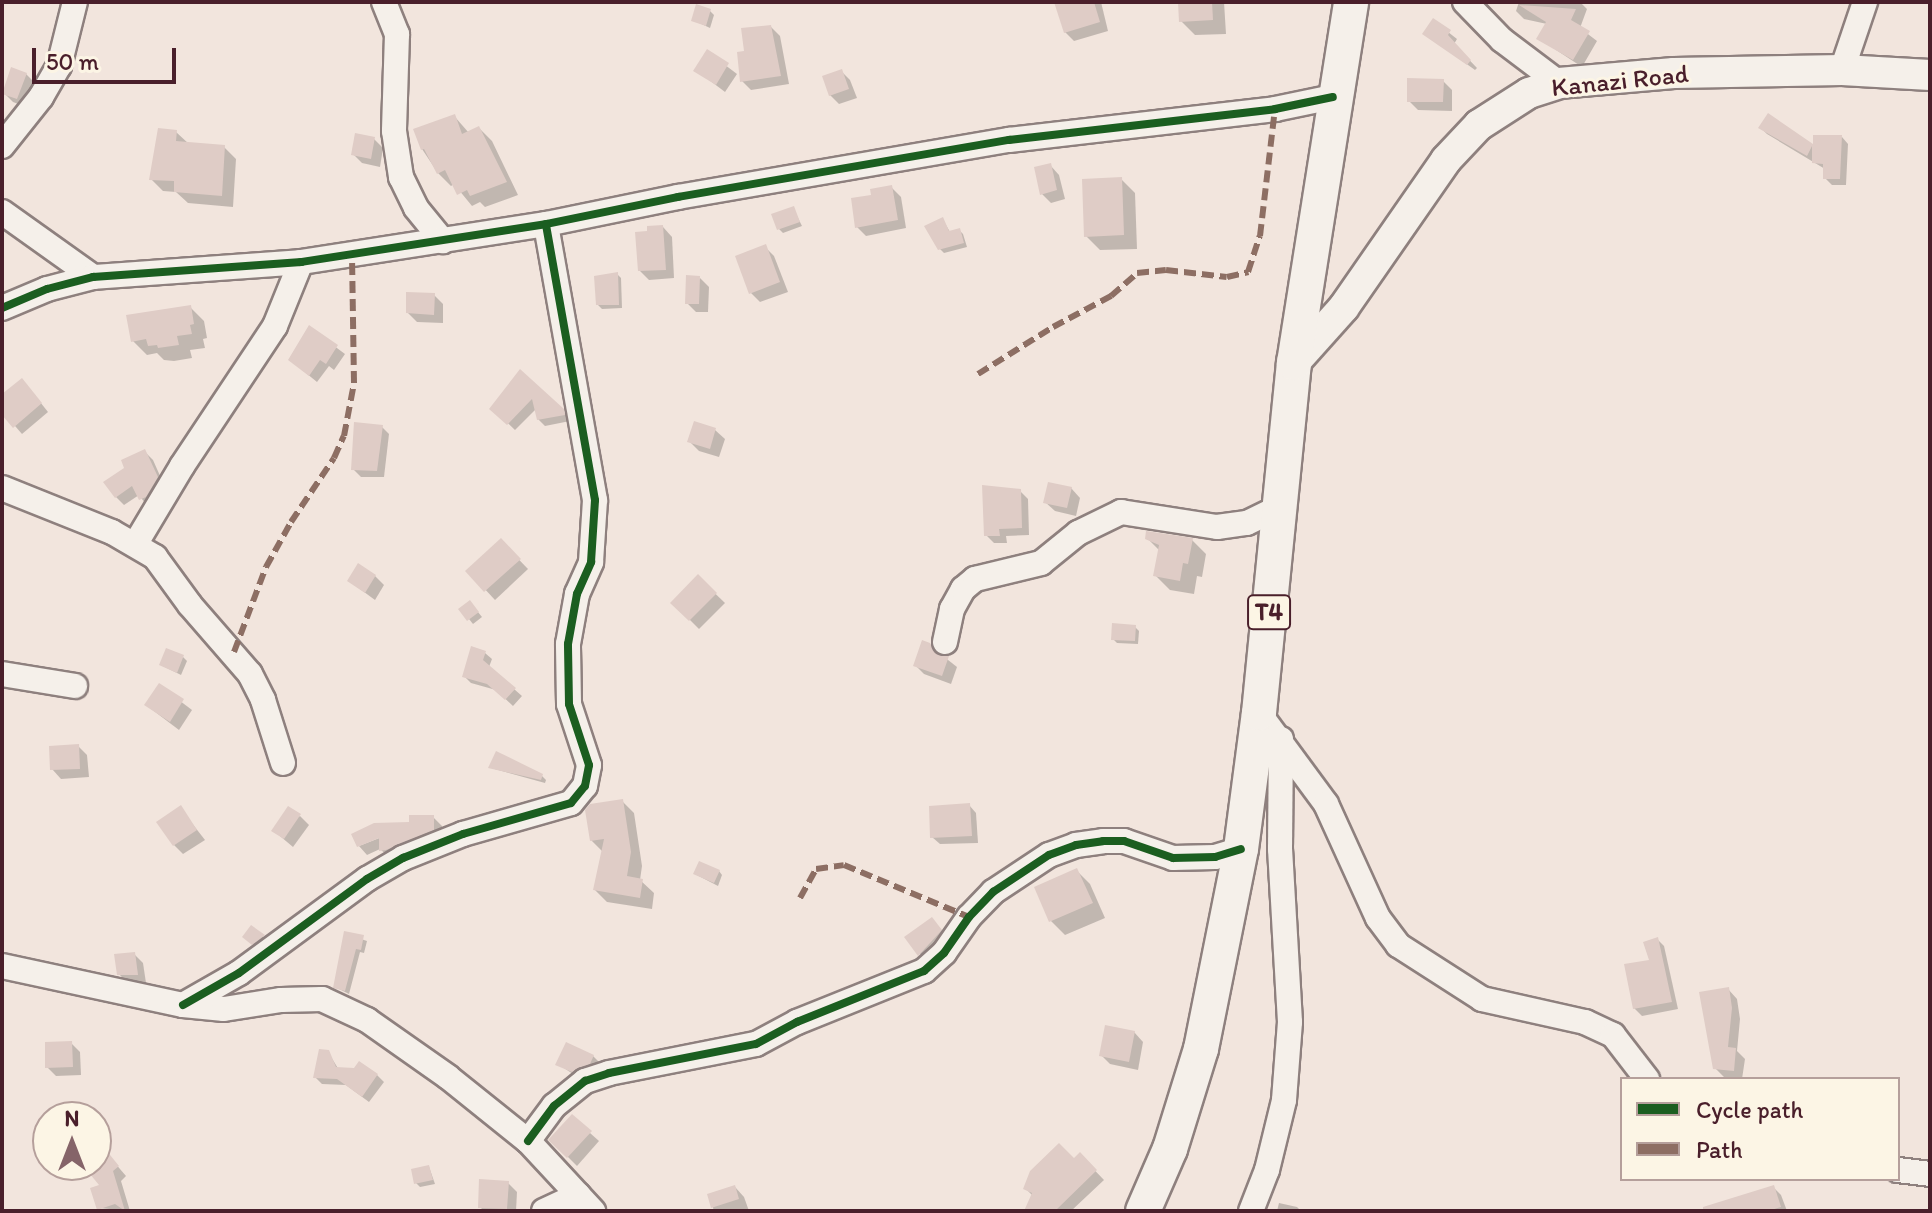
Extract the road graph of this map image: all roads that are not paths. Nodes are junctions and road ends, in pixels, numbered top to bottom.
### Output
1 (75, 2) edge
2 (384, 2) edge
3 (1351, 2) edge
4 (1465, 2) edge
5 (1865, 2) edge
6 (1842, 70) junction
7 (1930, 75) edge
8 (1559, 83) junction
9 (1333, 97) junction
10 (2, 146) edge
11 (2, 212) edge
12 (546, 224) junction
13 (443, 241) junction
14 (301, 262) junction
15 (93, 277) junction
16 (2, 308) edge
17 (1294, 363) junction
18 (2, 488) edge
19 (1280, 507) junction
20 (136, 543) junction
21 (945, 642) dead end
22 (2, 674) edge
23 (75, 686) dead end
24 (1259, 713) junction
25 (1281, 739) junction
26 (283, 763) dead end
27 (1241, 849) junction
28 (2, 966) edge
29 (183, 1005) junction
30 (1645, 1077) edge
31 (528, 1141) junction
32 (1900, 1170) edge
33 (1930, 1174) edge
34 (586, 1203) edge
35 (544, 1211) edge
36 (1143, 1211) edge
37 (1251, 1211) edge

1 - 10 street
2 - 13 street
3 - 9 highway, T4
4 - 8 street
5 - 6 street
6 - 7 main road, Kanazi Road
6 - 8 main road, Kanazi Road
8 - 17 main road, Kanazi Road
9 - 12 street
9 - 17 highway, T4
11 - 15 street
12 - 13 street
12 - 29 street
13 - 14 street
14 - 15 street
14 - 20 street
15 - 16 street
17 - 19 highway, T4
18 - 20 street
19 - 21 street
19 - 24 highway, T4
20 - 26 street
22 - 23 street
24 - 25 street
24 - 27 highway, T4
25 - 30 street
25 - 37 street
27 - 31 street
27 - 36 highway, T4
28 - 29 street
29 - 31 street
31 - 34 street
32 - 33 street
34 - 35 street

